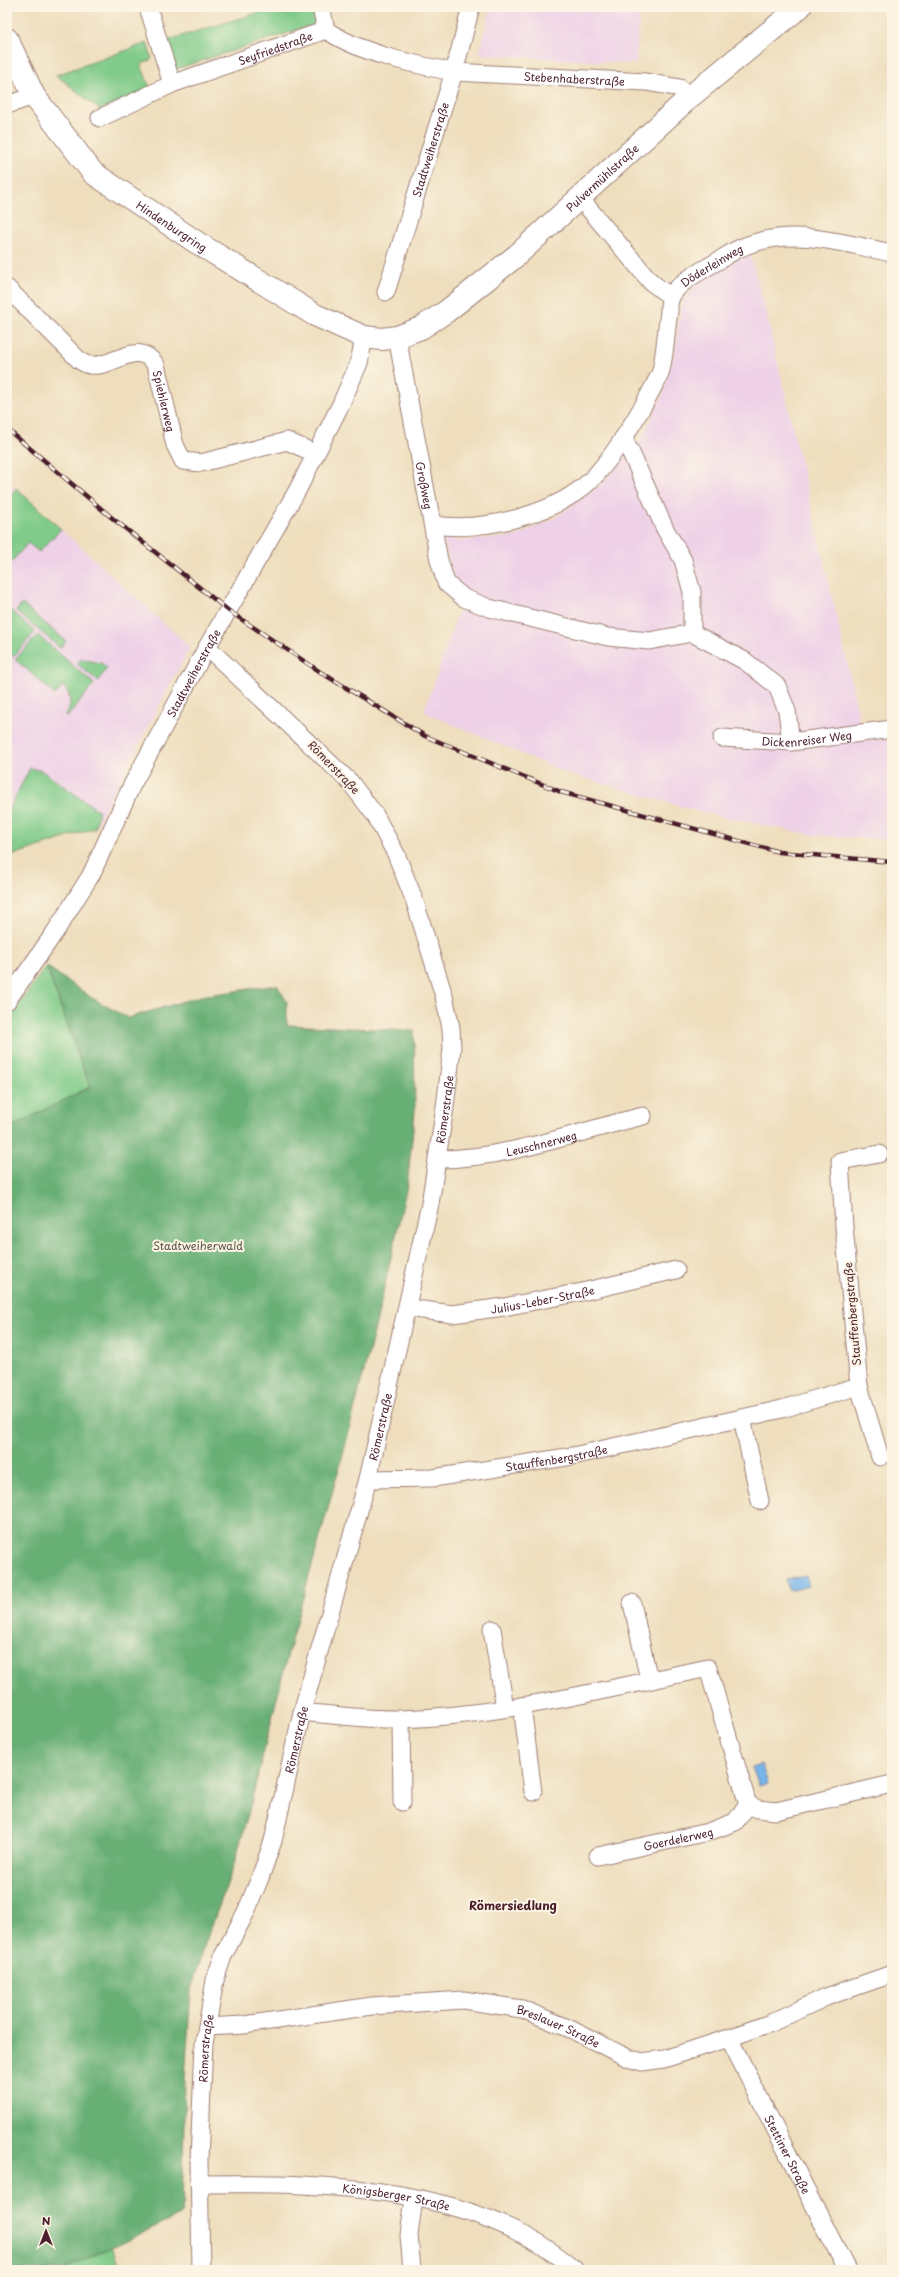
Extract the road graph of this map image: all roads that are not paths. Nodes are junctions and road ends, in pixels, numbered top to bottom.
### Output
1 (148, 7) edge
2 (321, 7) edge
3 (471, 7) edge
4 (800, 7) edge
5 (326, 30) junction
6 (7, 39) edge
7 (454, 72) junction
8 (172, 84) junction
9 (34, 96) junction
10 (691, 96) junction
11 (7, 105) edge
12 (100, 118) dead end
13 (579, 197) junction
14 (892, 250) edge
15 (892, 253) edge
16 (7, 288) edge
17 (386, 292) dead end
18 (671, 297) junction
19 (364, 337) junction
20 (397, 337) junction
21 (622, 438) junction
22 (314, 453) junction
23 (434, 525) junction
24 (692, 633) junction
25 (207, 648) junction
26 (892, 729) edge
27 (722, 738) dead end
28 (791, 742) junction
29 (7, 1001) edge
30 (643, 1116) dead end
31 (879, 1154) dead end
32 (438, 1159) junction
33 (676, 1270) dead end
34 (408, 1308) junction
35 (858, 1386) junction
36 (742, 1418) junction
37 (880, 1457) dead end
38 (368, 1479) junction
39 (760, 1501) dead end
40 (632, 1602) dead end
41 (492, 1629) dead end
42 (649, 1680) junction
43 (522, 1706) junction
44 (505, 1708) junction
45 (302, 1712) junction
46 (401, 1719) junction
47 (892, 1784) edge
48 (533, 1792) dead end
49 (402, 1802) dead end
50 (748, 1805) junction
51 (598, 1856) dead end
52 (892, 1974) edge
53 (207, 2027) junction
54 (728, 2038) junction
55 (201, 2184) junction
56 (414, 2199) junction
57 (201, 2270) edge
58 (412, 2270) edge
59 (575, 2270) edge
60 (847, 2270) edge

1 - 8 street
2 - 5 street
3 - 7 street, Stadtweiherstraße
4 - 10 main road, Pulvermühlstraße
5 - 7 street, Seyfriedstraße
5 - 8 street, Seyfriedstraße
6 - 9 main road, Hindenburgring
7 - 10 street, Stebenhaberstraße
7 - 17 street, Stadtweiherstraße
8 - 12 street, Seyfriedstraße
9 - 11 street
9 - 19 main road, Hindenburgring
10 - 13 main road, Pulvermühlstraße
13 - 18 street, Döderleinweg
13 - 20 main road, Pulvermühlstraße
14 - 15 street
15 - 18 street, Döderleinweg
16 - 22 street, Spiehlerweg
18 - 21 street
19 - 20 main road, Hindenburgring
19 - 22 street, Stadtweiherstraße
20 - 23 street, Großweg
21 - 23 street
21 - 24 street
22 - 25 street, Stadtweiherstraße
23 - 24 street, Großweg
24 - 28 street
25 - 29 street, Stadtweiherstraße
25 - 32 street, Römerstraße
26 - 28 street, Dickenreiser Weg
27 - 28 street, Dickenreiser Weg
30 - 32 street, Leuschnerweg
31 - 35 street, Stauffenbergstraße
32 - 34 street, Römerstraße
33 - 34 street, Julius-Leber-Straße
34 - 38 street, Römerstraße
35 - 36 street, Stauffenbergstraße
35 - 37 street
36 - 38 street, Stauffenbergstraße
36 - 39 street
38 - 45 street, Römerstraße
40 - 42 street
41 - 44 street
42 - 43 street
42 - 50 street
43 - 44 street
43 - 48 street
44 - 46 street
45 - 46 street
45 - 53 street, Römerstraße
46 - 49 street
47 - 50 street
50 - 51 street, Goerdelerweg
52 - 54 street, Breslauer Straße
53 - 54 street, Breslauer Straße
53 - 55 street, Römerstraße
54 - 60 street, Stettiner Straße
55 - 56 street, Königsberger Straße
55 - 57 street, Römerstraße
56 - 58 street
56 - 59 street, Königsberger Straße

